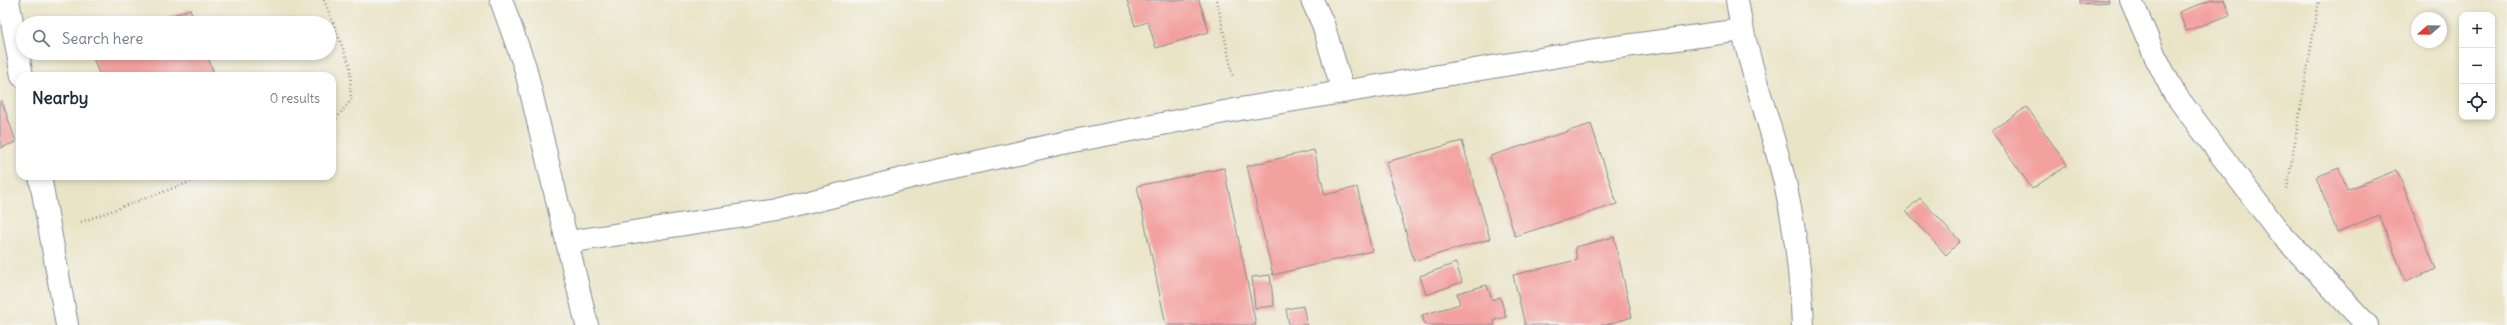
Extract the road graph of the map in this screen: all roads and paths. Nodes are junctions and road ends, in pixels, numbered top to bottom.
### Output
1 (8, 0) edge
2 (324, 0) edge
3 (501, 0) edge
4 (1217, 0) edge
5 (1312, 0) edge
6 (1737, 0) edge
7 (2131, 0) edge
8 (2319, 0) edge
9 (330, 16) edge
10 (336, 30) edge
11 (1742, 30) junction
12 (16, 43) edge
13 (19, 60) edge
14 (21, 72) edge
15 (1343, 91) junction
16 (1240, 109) junction
17 (336, 119) edge
18 (41, 180) edge
19 (195, 180) edge
20 (51, 233) junction
21 (2280, 233) junction
22 (568, 242) junction
23 (67, 325) edge
24 (587, 325) edge
25 (1803, 325) edge
26 (2367, 325) edge

1 - 12 street
2 - 9 path
3 - 22 street
4 - 16 path
5 - 15 street
6 - 11 street
7 - 21 street
8 - 21 path
10 - 17 path
11 - 15 street
11 - 25 street
13 - 14 street
15 - 16 street
16 - 22 street
18 - 20 street
19 - 20 path
20 - 23 street
21 - 26 street
22 - 24 street

